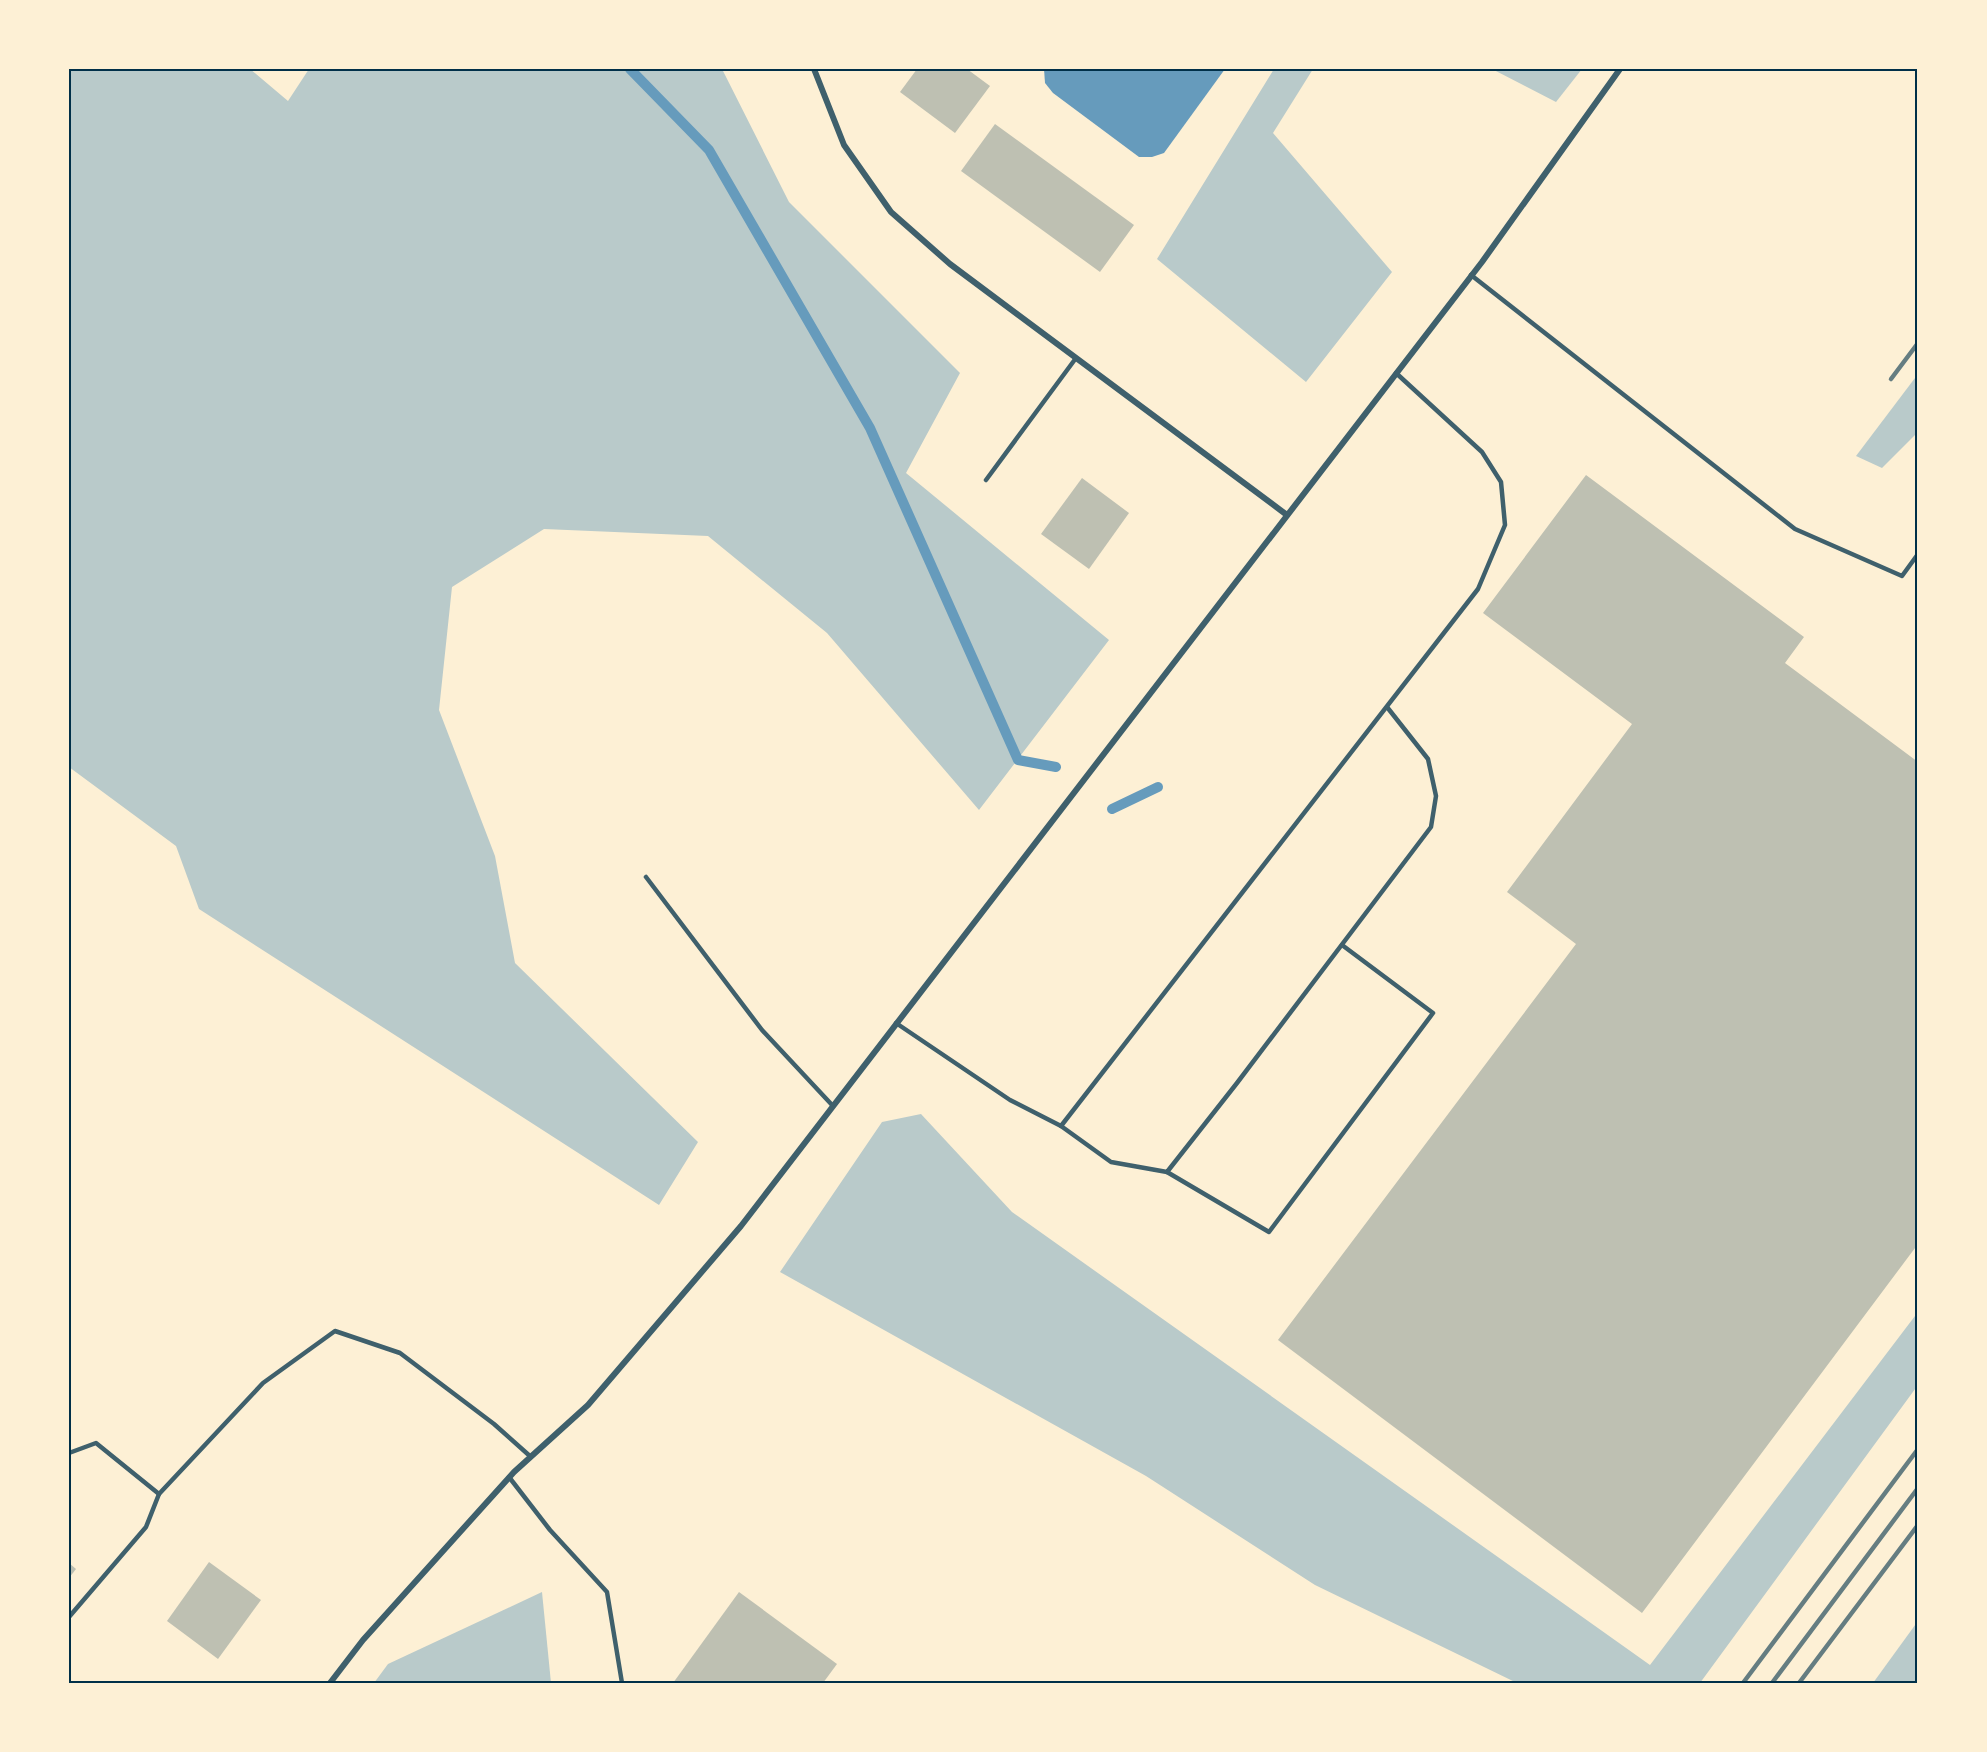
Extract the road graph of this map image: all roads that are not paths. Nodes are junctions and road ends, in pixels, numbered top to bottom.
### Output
1 (814, 69) edge
2 (1620, 69) edge
3 (1471, 275) junction
4 (1076, 358) junction
5 (1396, 373) junction
6 (986, 480) dead end
7 (1287, 515) junction
8 (1918, 554) edge
9 (1387, 706) junction
10 (646, 877) dead end
11 (1342, 945) junction
12 (896, 1023) junction
13 (832, 1106) junction
14 (1061, 1126) junction
15 (1167, 1172) junction
16 (69, 1453) edge
17 (531, 1457) junction
18 (509, 1477) junction
19 (159, 1494) junction
20 (69, 1617) edge
21 (330, 1683) edge
22 (622, 1683) edge

1 - 4 street
2 - 3 street
3 - 5 street
3 - 8 lane
4 - 6 lane
4 - 7 street
5 - 7 street
5 - 9 lane
7 - 12 street
9 - 11 lane
9 - 14 lane
10 - 13 lane
11 - 15 lane
11 - 15 lane
12 - 13 street
12 - 14 lane
13 - 17 street
14 - 15 lane
16 - 19 lane
17 - 18 street
17 - 19 lane
18 - 21 street
18 - 22 lane
19 - 20 lane

